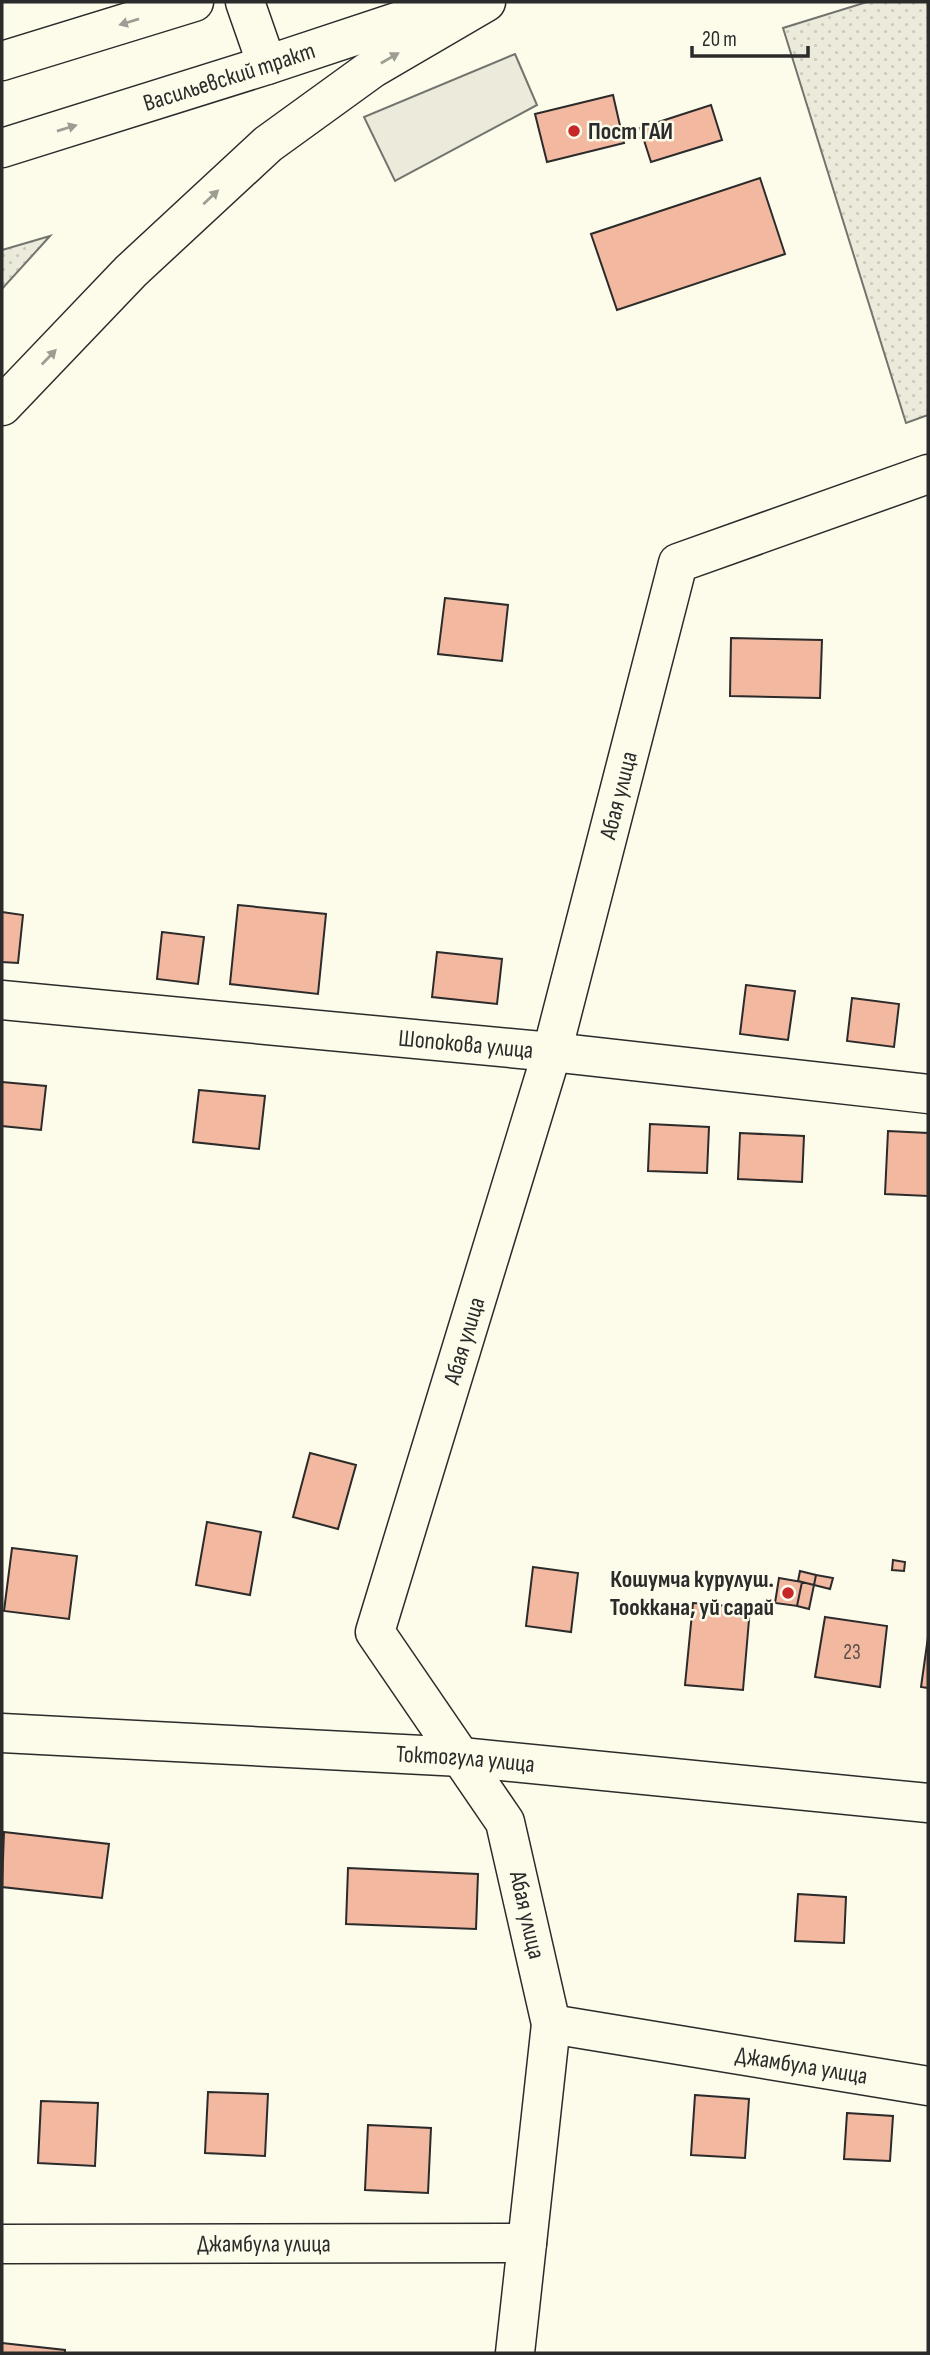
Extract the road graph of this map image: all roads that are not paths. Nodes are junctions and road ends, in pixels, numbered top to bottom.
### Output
1 (194, 2) edge
2 (245, 2) edge
3 (457, 2) edge
4 (486, 2) edge
5 (2, 61) edge
6 (267, 65) junction
7 (2, 148) edge
8 (2, 406) edge
9 (928, 474) edge
10 (2, 1000) edge
11 (552, 1052) junction
12 (928, 1094) edge
13 (2, 1733) edge
14 (461, 1756) junction
15 (928, 1803) edge
16 (551, 2024) junction
17 (928, 2086) edge
18 (527, 2243) junction
19 (2, 2244) edge
20 (515, 2353) edge

1 -> 5 main road
2 - 6 main road
3 - 6 main road, Васильевский тракт
8 -> 4 main road
7 -> 6 main road, Васильевский тракт
9 - 11 main road, Абая улица
10 - 11 main road, Шопокова улица
11 - 12 main road, Шопокова улица
11 - 14 main road, Абая улица
13 - 14 main road, Токтогула улица
14 - 15 main road, Токтогула улица
14 - 16 main road, Абая улица
16 - 17 main road, Джамбула улица
16 - 18 main road, Абая улица
18 - 19 main road, Джамбула улица
18 - 20 main road, Абая улица

